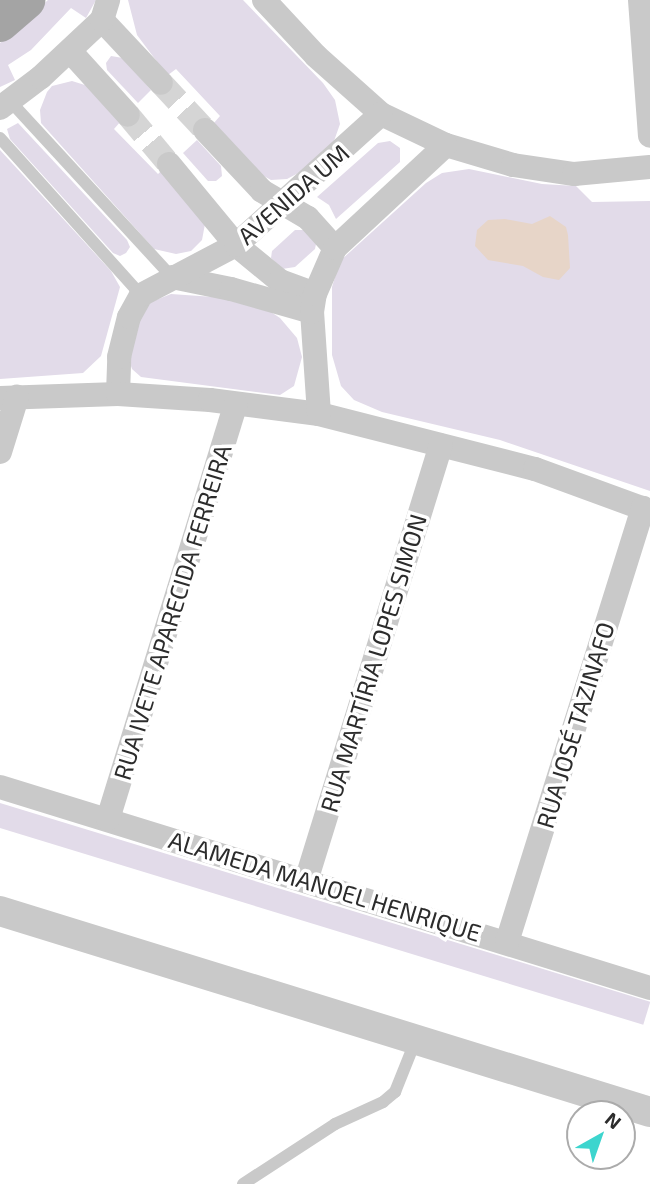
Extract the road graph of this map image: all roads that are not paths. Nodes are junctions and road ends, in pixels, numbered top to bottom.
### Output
1 (26, 0) edge
2 (264, 0) edge
3 (640, 0) edge
4 (105, 10) edge
5 (0, 23) edge
6 (70, 51) junction
7 (161, 83) tunnel mouth
8 (5, 105) edge
9 (381, 114) junction
10 (128, 115) tunnel mouth
11 (205, 130) tunnel mouth
12 (650, 136) edge
13 (0, 138) edge
14 (446, 145) junction
15 (169, 164) tunnel mouth
16 (650, 167) edge
17 (284, 204) junction
18 (236, 245) junction
19 (335, 248) junction
20 (172, 277) junction
21 (141, 295) junction
22 (314, 303) junction
23 (118, 394) junction
24 (8, 397) edge
25 (236, 404) junction
26 (319, 414) junction
27 (441, 444) junction
28 (0, 452) edge
29 (647, 510) edge
30 (0, 787) edge
31 (108, 819) junction
32 (306, 881) junction
33 (0, 911) edge
34 (507, 942) junction
35 (650, 988) edge
36 (415, 1042) junction
37 (650, 1112) edge
38 (243, 1184) edge

1 - 5 main road
2 - 9 street
3 - 12 street
4 - 6 street
4 - 7 street
6 - 8 street
6 - 10 street
8 - 20 lane
9 - 14 street
9 - 17 street, AVENIDA UM
11 - 17 street
13 - 21 lane
14 - 16 street
14 - 19 street
15 - 18 street
17 - 18 street, AVENIDA UM
17 - 19 street
18 - 20 street, AVENIDA UM
18 - 22 street
19 - 22 street
20 - 21 street, AVENIDA UM
20 - 22 street
21 - 23 street
22 - 26 street
23 - 24 street
23 - 25 street
24 - 28 street
25 - 26 street
25 - 31 street, RUA IVETE APARECIDA FERREIRA
26 - 27 street
27 - 29 street
27 - 32 street, RUA MARTÍRIA LOPES SIMON
29 - 34 street, RUA JOSÉ TAZINAFO
30 - 31 street, ALAMEDA MANOEL HENRIQUE
31 - 32 street, ALAMEDA MANOEL HENRIQUE
32 - 34 street, ALAMEDA MANOEL HENRIQUE
33 - 36 street
34 - 35 street, ALAMEDA MANOEL HENRIQUE
36 - 37 street
36 - 38 lane

